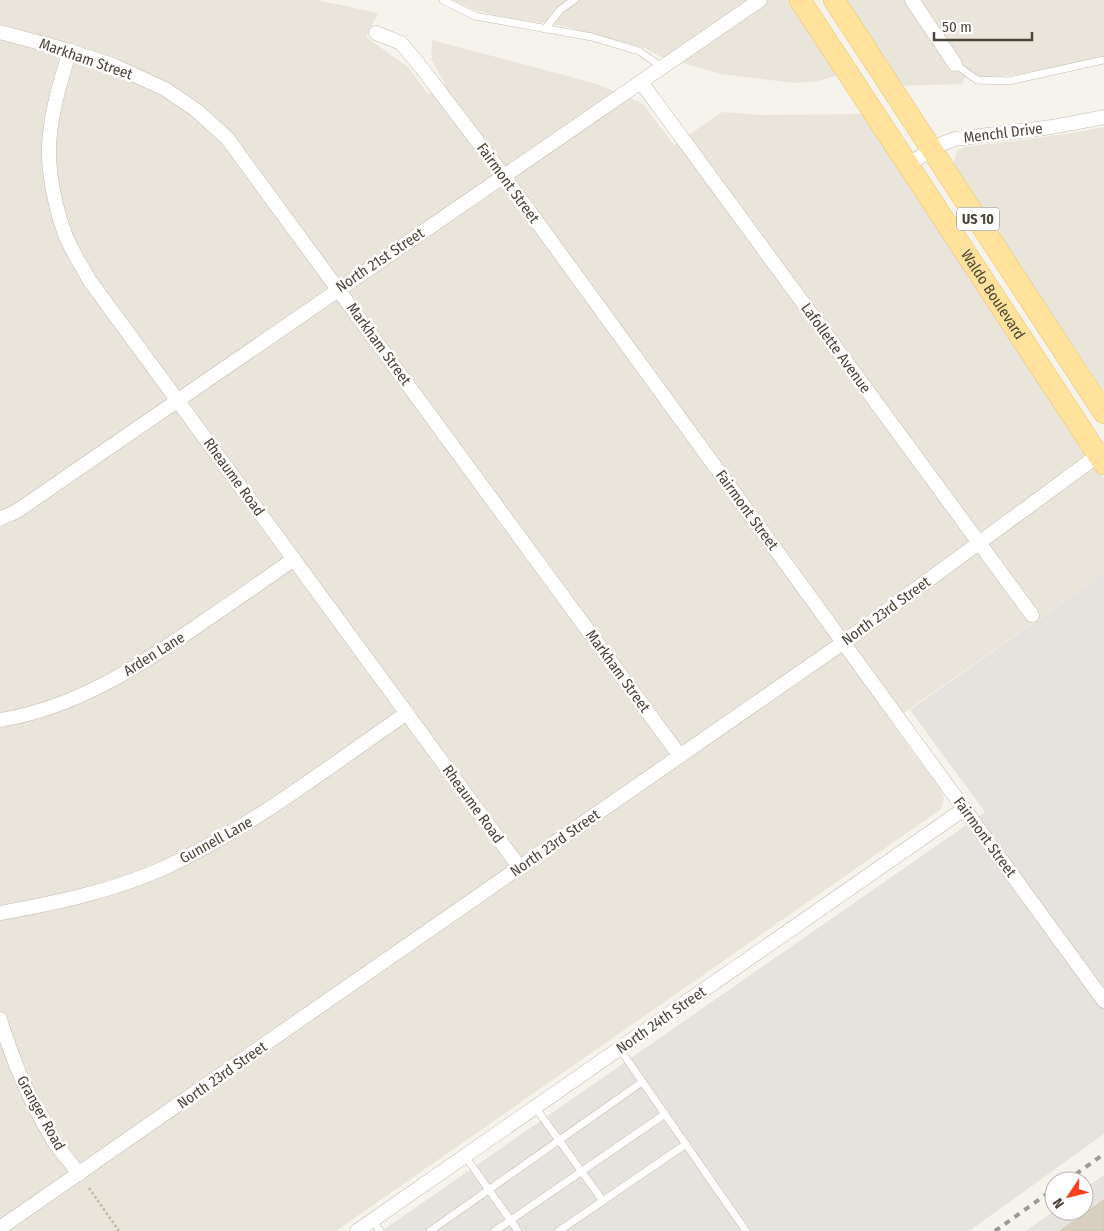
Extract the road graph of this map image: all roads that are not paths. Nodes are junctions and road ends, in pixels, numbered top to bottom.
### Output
1 (443, 0) edge
2 (574, 0) edge
3 (760, 0) edge
4 (800, 0) edge
5 (834, 0) edge
6 (912, 0) edge
7 (545, 28) junction
8 (0, 32) edge
9 (376, 33) dead end
10 (70, 51) junction
11 (1104, 60) edge
12 (955, 64) joint
13 (662, 67) junction
14 (641, 82) junction
15 (1104, 117) edge
16 (932, 149) junction
17 (908, 164) junction
18 (503, 175) junction
19 (338, 288) junction
20 (178, 400) junction
21 (1104, 413) edge
22 (1102, 456) edge
23 (0, 519) edge
24 (980, 543) junction
25 (294, 559) junction
26 (1032, 614) dead end
27 (844, 642) junction
28 (407, 713) junction
29 (0, 720) edge
30 (680, 756) junction
31 (964, 809) junction
32 (520, 868) junction
33 (0, 913) edge
34 (1104, 1001) edge
35 (0, 1019) edge
36 (619, 1048) junction
37 (642, 1082) junction
38 (535, 1107) junction
39 (664, 1114) junction
40 (558, 1140) junction
41 (686, 1144) junction
42 (465, 1156) junction
43 (582, 1171) junction
44 (79, 1174) junction
45 (488, 1189) junction
46 (603, 1201) junction
47 (510, 1220) junction
48 (376, 1226) edge
49 (0, 1228) edge
50 (357, 1231) edge
51 (430, 1231) edge
52 (495, 1231) edge
53 (518, 1231) edge
54 (559, 1231) edge
55 (746, 1231) edge

1 - 7 lane
2 - 7 lane
3 - 13 street, North 21st Street
4 - 17 main road, Waldo Boulevard / US 10
5 - 16 main road, Waldo Boulevard / US 10
6 - 12 street
7 - 13 lane
8 - 10 street, Markham Street
9 - 18 street, Fairmont Street
10 - 19 street, Markham Street
10 - 20 street, Rheaume Road
11 - 12 lane
13 - 14 street, North 21st Street
14 - 18 street, North 21st Street
14 - 24 street, Lafollette Avenue
15 - 16 street, Menchl Drive
16 - 17 street, Menchl Drive
16 - 21 main road, Waldo Boulevard / US 10
17 - 22 main road, Waldo Boulevard / US 10
18 - 19 street, North 21st Street
18 - 27 street, Fairmont Street
19 - 20 street, North 21st Street
19 - 30 street, Markham Street
20 - 23 street, North 21st Street
20 - 25 street, Rheaume Road
22 - 24 street, North 23rd Street
24 - 26 street, Lafollette Avenue
24 - 27 street, North 23rd Street
25 - 28 street, Rheaume Road
25 - 29 street, Arden Lane
27 - 30 street, North 23rd Street
27 - 31 street, Fairmont Street
28 - 32 street, Rheaume Road
28 - 33 street, Gunnell Lane
30 - 32 street, North 23rd Street
31 - 34 street, Fairmont Street
31 - 36 street, North 24th Street
32 - 44 street, North 23rd Street
35 - 44 street, Granger Road
36 - 37 lane
36 - 38 street, North 24th Street
37 - 39 lane
37 - 40 lane
38 - 40 lane
38 - 42 street, North 24th Street
39 - 41 lane
39 - 43 lane
40 - 43 lane
40 - 45 lane
41 - 46 lane
41 - 55 lane
42 - 45 lane
42 - 48 street, North 24th Street
43 - 46 lane
43 - 47 lane
44 - 49 street, North 23rd Street
45 - 47 lane
45 - 51 lane
46 - 54 lane
47 - 52 lane
47 - 53 lane
48 - 50 street, North 24th Street

